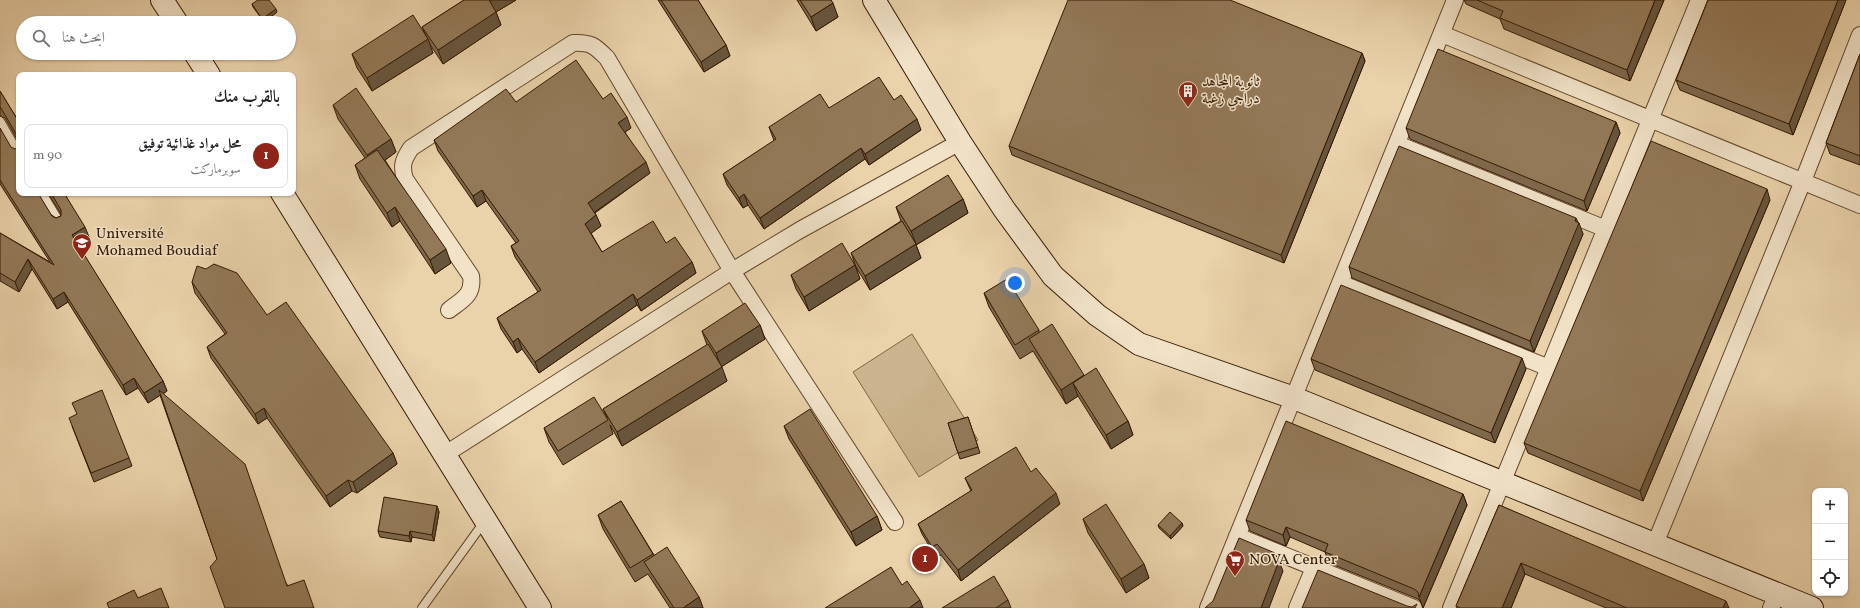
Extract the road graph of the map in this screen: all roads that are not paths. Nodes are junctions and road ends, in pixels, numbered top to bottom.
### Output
1 (162, 0) edge
2 (874, 0) edge
3 (1456, 0) edge
4 (1699, 0) edge
5 (172, 16) edge
6 (1442, 34) junction
7 (1860, 35) edge
8 (199, 60) edge
9 (207, 72) edge
10 (1651, 120) junction
11 (0, 122) edge
12 (960, 142) junction
13 (1397, 144) junction
14 (16, 149) edge
15 (1803, 181) junction
16 (44, 196) edge
17 (284, 196) edge
18 (1860, 205) edge
19 (60, 223) edge
20 (1606, 229) junction
21 (732, 271) junction
22 (1340, 283) junction
23 (449, 310) dead end
24 (1549, 368) junction
25 (1294, 398) junction
26 (444, 455) junction
27 (1503, 482) junction
28 (485, 520) junction
29 (895, 522) dead end
30 (1237, 536) junction
31 (1655, 544) junction
32 (1314, 568) junction
33 (1774, 601) edge
34 (422, 608) edge
35 (540, 608) edge
36 (1208, 608) edge
37 (1298, 608) edge
38 (1414, 608) edge
39 (1451, 608) edge
40 (1812, 608) edge

1 - 5 street
2 - 12 street
3 - 6 street
4 - 10 street
6 - 10 street
6 - 13 street
7 - 15 street
8 - 9 street
10 - 15 street
10 - 20 street
11 - 14 lane
12 - 21 street
12 - 25 street
13 - 20 street
13 - 22 street
15 - 18 street
15 - 31 street
16 - 19 lane
17 - 26 street
20 - 24 street
21 - 23 street
21 - 26 street
21 - 29 street
22 - 24 street
22 - 25 street
24 - 27 street
25 - 27 street
25 - 30 street
26 - 28 street
27 - 31 street
27 - 39 street
28 - 34 lane
28 - 35 street
30 - 32 street
30 - 36 street
31 - 33 street
32 - 37 street
32 - 38 street
33 - 40 street

